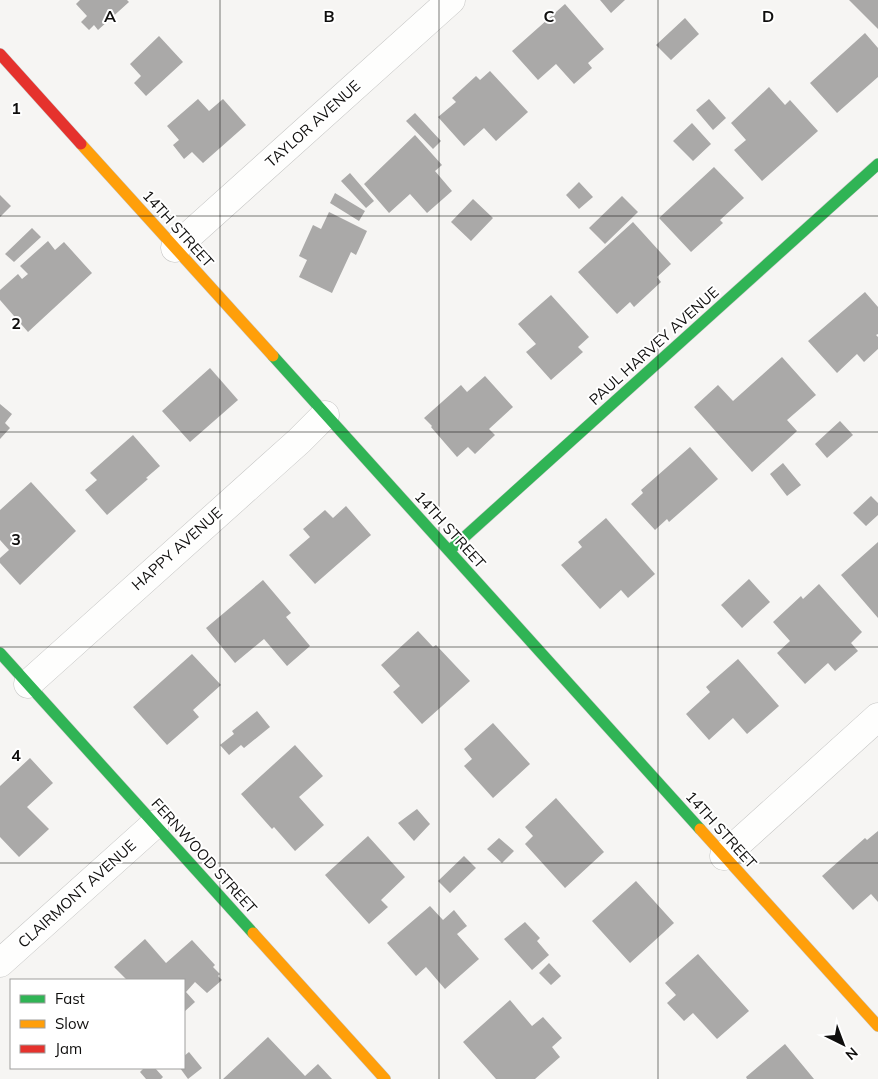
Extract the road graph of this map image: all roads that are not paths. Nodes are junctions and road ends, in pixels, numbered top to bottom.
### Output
1 (451, 0) edge
2 (0, 54) edge
3 (878, 164) edge
4 (175, 248) junction
5 (326, 415) junction
6 (449, 551) junction
7 (0, 653) edge
8 (28, 684) junction
9 (878, 717) edge
10 (155, 824) junction
11 (724, 856) junction
12 (0, 963) edge
13 (878, 1026) edge
14 (385, 1079) edge

1 - 4 street, TAYLOR AVENUE
2 - 4 street, 14TH STREET
3 - 6 street, PAUL HARVEY AVENUE
4 - 5 street, 14TH STREET
5 - 6 street, 14TH STREET
5 - 8 street, HAPPY AVENUE
6 - 11 street, 14TH STREET
7 - 8 street, FERNWOOD STREET
8 - 10 street, FERNWOOD STREET
9 - 11 street
10 - 12 street, CLAIRMONT AVENUE
10 - 14 street, FERNWOOD STREET
11 - 13 street, 14TH STREET

